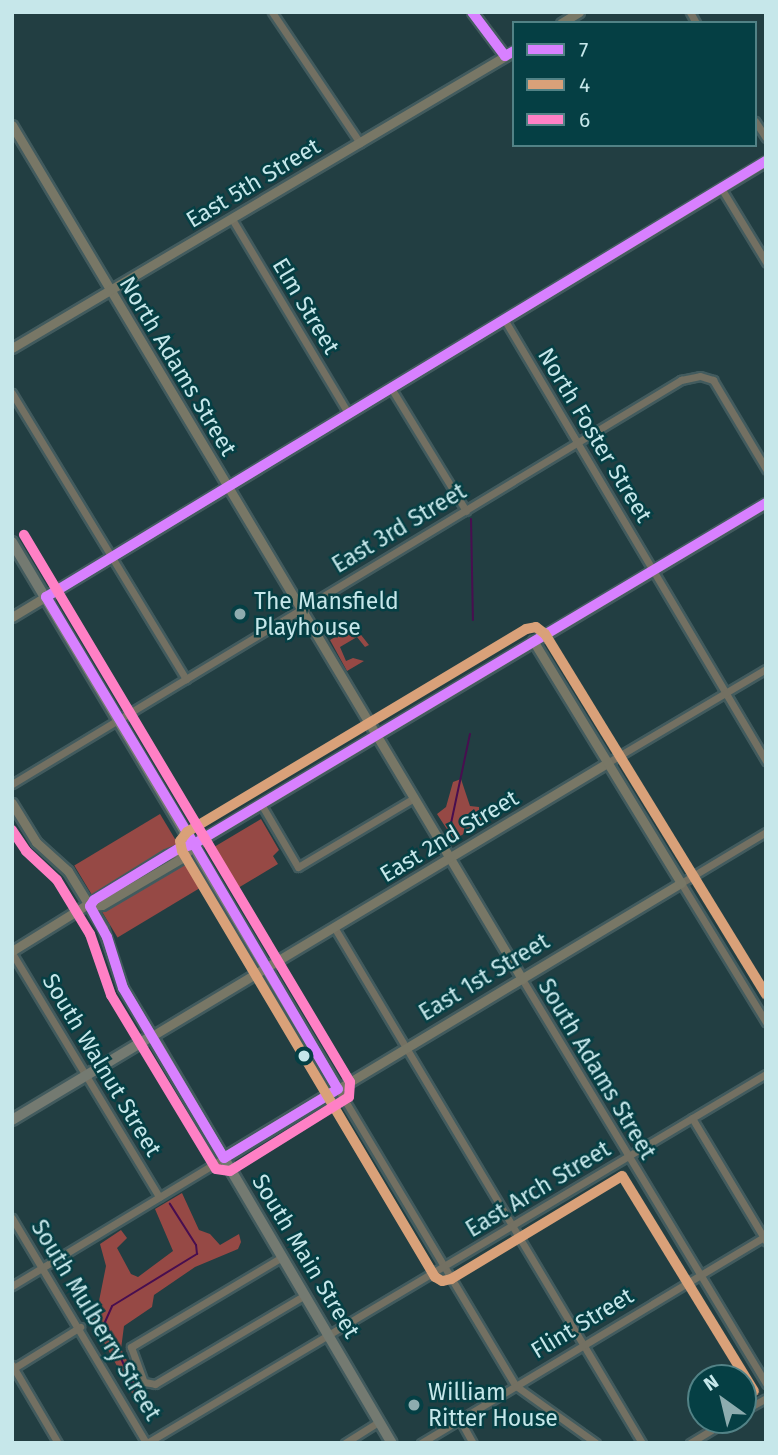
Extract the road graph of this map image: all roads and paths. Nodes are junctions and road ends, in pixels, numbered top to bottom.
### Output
1 (272, 12) edge
2 (472, 12) edge
3 (510, 53) edge
4 (12, 125) edge
5 (360, 143) junction
6 (766, 161) edge
7 (721, 188) junction
8 (232, 219) junction
9 (766, 262) edge
10 (110, 291) junction
11 (504, 319) junction
12 (12, 348) edge
13 (391, 388) junction
14 (12, 393) edge
15 (348, 414) junction
16 (578, 443) junction
17 (766, 469) edge
18 (227, 487) junction
19 (766, 503) edge
20 (466, 511) junction
21 (12, 542) edge
22 (112, 556) junction
23 (653, 570) junction
24 (46, 597) junction
25 (301, 610) junction
26 (12, 617) edge
27 (533, 641) junction
28 (766, 669) edge
29 (186, 679) junction
30 (724, 694) junction
31 (120, 719) junction
32 (376, 735) junction
33 (766, 761) edge
34 (607, 763) junction
35 (12, 784) edge
36 (414, 798) junction
37 (12, 803) edge
38 (261, 804) junction
39 (766, 832) edge
40 (194, 844) junction
41 (450, 858) junction
42 (681, 883) junction
43 (90, 906) junction
44 (334, 927) junction
45 (12, 952) edge
46 (267, 967) junction
47 (522, 979) junction
48 (766, 1022) edge
49 (152, 1036) junction
50 (406, 1048) junction
51 (766, 1074) edge
52 (85, 1076) junction
53 (338, 1089) junction
54 (692, 1118) junction
55 (12, 1120) edge
56 (627, 1157) junction
57 (224, 1158) junction
58 (159, 1197) junction
59 (12, 1218) edge
60 (512, 1226) junction
61 (765, 1239) edge
62 (282, 1257) junction
63 (43, 1267) junction
64 (444, 1267) junction
65 (699, 1276) junction
66 (12, 1286) edge
67 (305, 1295) junction
68 (80, 1327) junction
69 (329, 1335) junction
70 (584, 1345) junction
71 (13, 1367) edge
72 (766, 1384) edge
73 (516, 1386) junction
74 (460, 1420) junction
75 (380, 1422) junction
76 (58, 1443) edge
77 (147, 1443) edge
78 (345, 1443) edge
79 (392, 1443) edge
80 (421, 1443) edge
81 (473, 1443) edge
82 (596, 1443) edge
83 (642, 1443) edge

1 - 5 street
2 - 3 main road
3 - 5 main road, East 5th Street
4 - 10 main road, North Adams Street
5 - 8 main road, East 5th Street
6 - 7 main road
7 - 9 street
7 - 11 main road
8 - 10 main road, East 5th Street
8 - 15 street, Elm Street
10 - 12 main road, East 5th Street
10 - 18 main road, North Adams Street
11 - 13 main road
11 - 16 street, North Foster Street
13 - 15 main road
13 - 20 street
14 - 22 street
15 - 18 main road
16 - 17 street, East 3rd Street
16 - 20 street, East 3rd Street
16 - 23 street, North Foster Street
18 - 22 main road
18 - 25 main road, North Adams Street
19 - 23 main road
20 - 25 street, East 3rd Street
21 - 24 highway
22 - 24 main road
22 - 29 street
23 - 27 main road
23 - 30 street, North Foster Street
24 - 26 main road
24 - 31 highway
25 - 29 street, East 3rd Street
25 - 32 main road, North Adams Street
27 - 32 main road
27 - 34 main road
28 - 30 street, East 2nd Street
29 - 31 street, East 3rd Street
30 - 33 street, North Foster Street
30 - 34 street, East 2nd Street
31 - 35 street, East 3rd Street
31 - 40 highway
32 - 36 main road, South Adams Street
32 - 38 main road
34 - 41 main road, East 2nd Street
34 - 42 main road
36 - 38 street
36 - 41 main road, South Adams Street
37 - 43 main road, South Main Street
38 - 40 main road
39 - 42 street, East 1st Street
40 - 43 main road
40 - 46 highway
41 - 44 main road, East 2nd Street
41 - 47 main road, South Adams Street
42 - 47 main road, East 1st Street
42 - 48 street
43 - 45 main road
43 - 49 main road, South Main Street
44 - 46 main road, East 2nd Street
44 - 50 street
45 - 52 street, South Walnut Street
46 - 49 main road, East 2nd Street
46 - 53 highway
47 - 50 main road, East 1st Street
47 - 56 street, South Adams Street
49 - 52 highway
49 - 57 highway, South Main Street
50 - 53 main road, East 1st Street
50 - 60 street
51 - 54 street, East Arch Street
52 - 55 highway
52 - 58 street, South Walnut Street
53 - 57 highway, East 1st Street
53 - 64 street
54 - 56 street, East Arch Street
54 - 61 street
56 - 60 street, East Arch Street
56 - 65 street, South Adams Street
57 - 58 street
57 - 62 highway, South Main Street
58 - 63 street
59 - 63 street, South Mulberry Street
60 - 64 street, East Arch Street
60 - 70 street
61 - 65 street, Flint Street
62 - 67 highway, South Main Street
62 - 67 street
63 - 66 street
63 - 68 street, South Mulberry Street
64 - 69 street, East Arch Street
64 - 73 street
65 - 70 street, Flint Street
65 - 72 street, South Adams Street
67 - 69 highway, South Main Street
68 - 71 street
68 - 77 street, South Mulberry Street
69 - 75 highway, South Main Street
69 - 77 street, East Arch Street
70 - 73 street, Flint Street
70 - 83 street
71 - 76 street
73 - 74 street, Flint Street
73 - 82 street
74 - 80 street, Flint Street
74 - 81 street
75 - 78 street
75 - 79 highway, South Main Street

